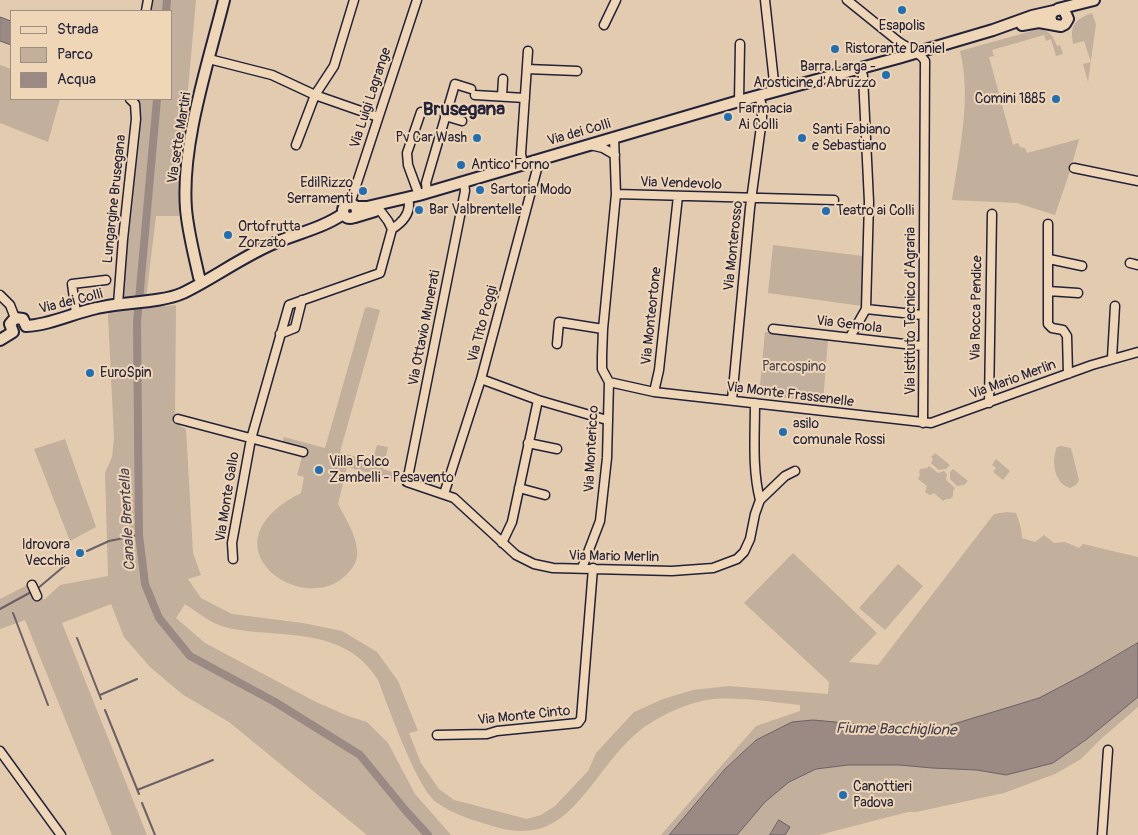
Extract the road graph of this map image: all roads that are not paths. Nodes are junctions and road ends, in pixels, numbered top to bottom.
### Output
1 (224, 0) edge
2 (354, 0) edge
3 (417, 0) edge
4 (616, 0) edge
5 (765, 0) edge
6 (847, 0) edge
7 (1095, 0) edge
8 (1056, 10) junction
9 (1068, 19) junction
10 (1052, 24) junction
11 (604, 25) dead end
12 (993, 30) junction
13 (740, 44) dead end
14 (528, 52) dead end
15 (918, 52) junction
16 (209, 59) junction
17 (860, 68) junction
18 (527, 69) junction
19 (577, 71) dead end
20 (503, 79) dead end
21 (775, 91) junction
22 (314, 95) junction
23 (502, 96) junction
24 (759, 96) junction
25 (525, 98) junction
26 (131, 100) edge
27 (739, 101) junction
28 (421, 112) dead end
29 (445, 116) junction
30 (378, 117) junction
31 (462, 121) dead end
32 (614, 137) junction
33 (588, 144) junction
34 (296, 145) dead end
35 (615, 155) junction
36 (535, 160) junction
37 (523, 164) junction
38 (1074, 168) dead end
39 (1138, 181) edge
40 (464, 182) junction
41 (423, 194) junction
42 (616, 194) junction
43 (678, 196) junction
44 (407, 198) junction
45 (751, 198) junction
46 (834, 200) dead end
47 (354, 209) junction
48 (379, 209) junction
49 (992, 214) dead end
50 (1048, 224) dead end
51 (392, 229) junction
52 (1049, 259) junction
53 (1082, 266) dead end
54 (106, 280) dead end
55 (202, 282) junction
56 (1048, 291) junction
57 (1078, 292) dead end
58 (0, 294) edge
59 (302, 300) junction
60 (120, 304) junction
61 (1115, 306) dead end
62 (866, 309) junction
63 (76, 313) junction
64 (922, 315) junction
65 (16, 318) junction
66 (26, 326) junction
67 (603, 329) junction
68 (773, 329) dead end
69 (13, 332) junction
70 (280, 334) junction
71 (850, 337) junction
72 (0, 340) edge
73 (557, 344) dead end
74 (922, 346) junction
75 (1138, 352) edge
76 (1112, 358) junction
77 (1068, 374) junction
78 (480, 379) junction
79 (608, 382) junction
80 (654, 392) junction
81 (538, 400) junction
82 (732, 400) junction
83 (989, 403) junction
84 (755, 404) junction
85 (178, 419) dead end
86 (607, 420) junction
87 (923, 423) junction
88 (251, 439) junction
89 (528, 443) junction
90 (558, 449) dead end
91 (303, 452) dead end
92 (795, 471) dead end
93 (407, 480) joint
94 (519, 488) junction
95 (444, 494) junction
96 (545, 495) dead end
97 (760, 500) junction
98 (502, 543) junction
99 (233, 559) dead end
100 (582, 568) junction
101 (593, 568) junction
102 (32, 585) dead end
103 (37, 596) dead end
104 (437, 735) dead end
105 (1108, 750) dead end
106 (0, 751) edge
107 (61, 835) edge
108 (1102, 835) edge

1 - 16 main road, Via sette Martiri
2 - 22 street
3 - 30 street, Via Luigi Lagrange
4 - 11 street
5 - 21 street
6 - 15 street
7 - 8 main road, Via dei Colli
7 - 9 main road, Via dei Colli
8 - 9 main road
8 - 10 main road
8 - 12 main road, Via dei Colli
9 - 10 main road, Via dei Colli
10 - 12 main road, Via dei Colli
12 - 15 main road, Via dei Colli
13 - 27 street
14 - 18 street
15 - 17 main road, Via dei Colli
15 - 64 street, Via Istituto Tecnico d'Agraria
16 - 22 street
16 - 55 main road, Via sette Martiri
17 - 21 main road, Via dei Colli
17 - 62 street
18 - 19 street
18 - 25 street
20 - 23 street
21 - 24 main road, Via dei Colli
22 - 30 street
22 - 34 street
23 - 25 street
23 - 29 street
24 - 27 main road, Via dei Colli
24 - 45 street, Via Monterosso
25 - 37 street
26 - 60 street, Lungargine Brusegana
27 - 32 main road, Via dei Colli
28 - 41 street
29 - 31 street
29 - 41 street
30 - 47 street, Via Luigi Lagrange
32 - 33 main road, Via dei Colli
32 - 35 street, Via Montericco
33 - 35 street
33 - 36 main road, Via dei Colli
35 - 42 street, Via Montericco
36 - 37 main road, Via dei Colli
36 - 78 street, Via Tito Poggi
37 - 40 main road, Via dei Colli
38 - 39 street
40 - 41 main road, Via dei Colli
40 - 93 street, Via Ottavio Munerati
41 - 44 main road, Via dei Colli
42 - 43 street, Via Vendevolo
42 - 67 street, Via Montericco
43 - 45 street, Via Vendevolo
43 - 80 street, Via Monteortone
44 - 47 main road, Via dei Colli
44 - 48 main road, Via dei Colli
44 - 51 street, Via Monte Gallo
45 - 46 street, Via Vendevolo
45 - 82 street, Via Monterosso
47 - 48 main road, Via dei Colli
47 - 55 main road
48 - 51 street
49 - 83 street, Via Rocca Pendice
50 - 52 street
51 - 59 street, Via Monte Gallo
52 - 53 street
52 - 56 street
54 - 63 street
55 - 60 main road, Via dei Colli
56 - 57 street
56 - 77 street
58 - 65 street
59 - 70 street, Via Monte Gallo
59 - 70 street
60 - 63 main road, Via dei Colli
61 - 76 street
62 - 64 street
62 - 71 street
63 - 66 main road, Via dei Colli
64 - 74 street, Via Istituto Tecnico d'Agraria
65 - 66 main road, Via dei Colli
65 - 69 main road
66 - 69 main road, Via dei Colli
67 - 73 street
67 - 79 street, Via Montericco
68 - 71 street, Via Gemola
69 - 72 main road, Via dei Colli
70 - 88 street, Via Monte Gallo
71 - 74 street, Via Gemola
74 - 87 street, Via Istituto Tecnico d'Agraria
75 - 76 street, Via Mario Merlin
76 - 77 street, Via Mario Merlin
77 - 83 street, Via Mario Merlin
78 - 81 street
78 - 95 street, Via Tito Poggi
79 - 80 street
79 - 86 street, Via Montericco
80 - 82 street, Via Monte Frassenelle
81 - 86 street
81 - 89 street
82 - 84 street, Via Monte Frassenelle
83 - 87 street, Via Mario Merlin
84 - 87 street, Via Monte Frassenelle
84 - 97 street
85 - 88 street, Via Monte Gallo
86 - 100 street, Via Montericco
88 - 91 street, Via Monte Gallo
88 - 99 street, Via Monte Gallo
89 - 90 street
89 - 94 street
92 - 97 street, Via Mario Merlin
93 - 95 street, Via Mario Merlin
94 - 96 street
94 - 98 street
95 - 98 street, Via Mario Merlin
97 - 101 street, Via Mario Merlin
98 - 100 street, Via Mario Merlin
100 - 101 street, Via Mario Merlin
101 - 104 street, Via Monte Cinto
102 - 103 street
105 - 108 street
106 - 107 street

